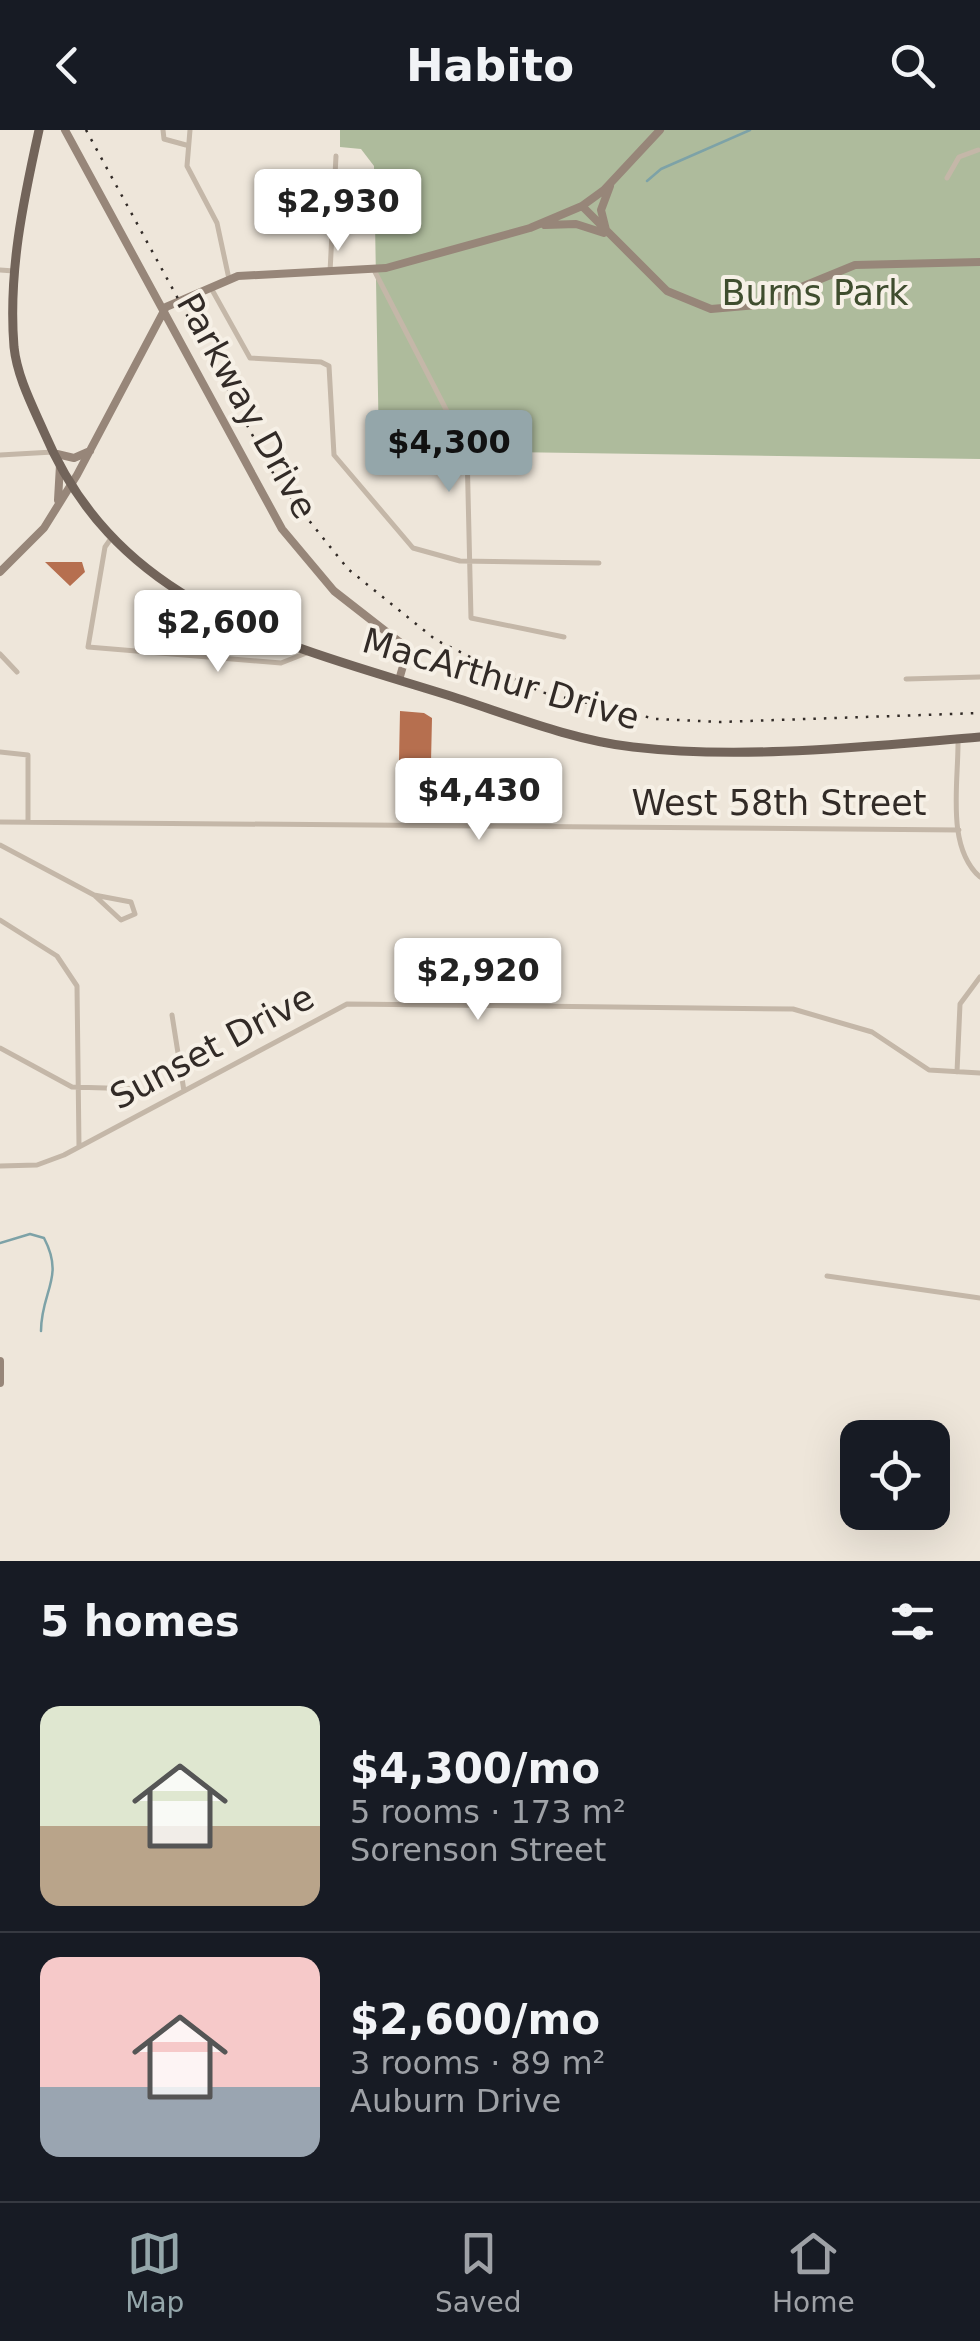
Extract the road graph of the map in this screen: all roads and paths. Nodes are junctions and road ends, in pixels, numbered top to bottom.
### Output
1 (65, 130) edge
2 (163, 130) edge
3 (190, 130) edge
4 (660, 130) edge
5 (38, 133) edge
6 (980, 142) edge
7 (186, 145) junction
8 (979, 150) edge
9 (336, 156) dead end
10 (947, 178) dead end
11 (612, 182) junction
12 (582, 206) junction
13 (536, 226) junction
14 (607, 234) junction
15 (980, 262) edge
16 (0, 270) edge
17 (14, 270) junction
18 (374, 270) junction
19 (330, 273) junction
20 (230, 278) junction
21 (209, 286) junction
22 (163, 310) junction
23 (172, 327) junction
24 (152, 330) junction
25 (90, 451) junction
26 (53, 452) junction
27 (0, 455) edge
28 (60, 465) junction
29 (71, 485) junction
30 (56, 508) junction
31 (112, 537) junction
32 (469, 561) junction
33 (599, 563) dead end
34 (0, 572) edge
35 (564, 637) dead end
36 (309, 652) junction
37 (0, 654) edge
38 (17, 672) dead end
39 (980, 678) edge
40 (906, 679) dead end
41 (399, 680) junction
42 (980, 737) edge
43 (958, 738) junction
44 (0, 752) edge
45 (0, 822) edge
46 (28, 822) junction
47 (959, 830) junction
48 (0, 845) edge
49 (980, 877) edge
50 (94, 895) junction
51 (0, 920) edge
52 (980, 977) edge
53 (172, 1014) dead end
54 (0, 1048) edge
55 (957, 1072) junction
56 (980, 1073) edge
57 (79, 1088) junction
58 (138, 1089) dead end
59 (184, 1091) junction
60 (79, 1146) junction
61 (0, 1166) edge
62 (827, 1276) dead end
63 (980, 1298) edge
64 (0, 1362) edge
65 (0, 1383) edge

1 - 22 street, Parkway Drive
2 - 7 street
3 - 7 street
4 - 11 street
5 - 17 main road, MacArthur Drive
6 - 8 street
7 - 20 street
8 - 10 street
9 - 19 street
11 - 12 street
11 - 14 street
12 - 13 street
12 - 14 street
13 - 14 street
13 - 18 street
14 - 15 street
16 - 17 street
17 - 26 main road, MacArthur Drive
18 - 19 street
18 - 32 street
19 - 20 street
20 - 21 street
21 - 22 street
21 - 32 street
22 - 23 street, Parkway Drive
22 - 24 street
23 - 24 street
23 - 41 street, Parkway Drive
24 - 25 street
25 - 26 street
25 - 29 street
26 - 27 street
26 - 28 main road, MacArthur Drive
28 - 29 main road, MacArthur Drive
28 - 30 street
29 - 30 street
29 - 31 main road, MacArthur Drive
30 - 34 street
31 - 36 main road, MacArthur Drive
31 - 36 street
32 - 33 street
32 - 35 street
36 - 41 main road, MacArthur Drive
37 - 38 street
39 - 40 street
41 - 43 main road, MacArthur Drive
42 - 43 main road, MacArthur Drive
43 - 47 street
44 - 46 street
45 - 46 street, West 58th Street
46 - 47 street, West 58th Street
47 - 49 street
48 - 50 street
50 - 50 street
51 - 57 street
52 - 55 street
53 - 59 street
54 - 57 street
55 - 56 street, Sunset Drive
55 - 59 street, Sunset Drive
57 - 58 street
57 - 60 street
59 - 60 street, Sunset Drive
60 - 61 street, Sunset Drive
62 - 63 street
64 - 65 street

